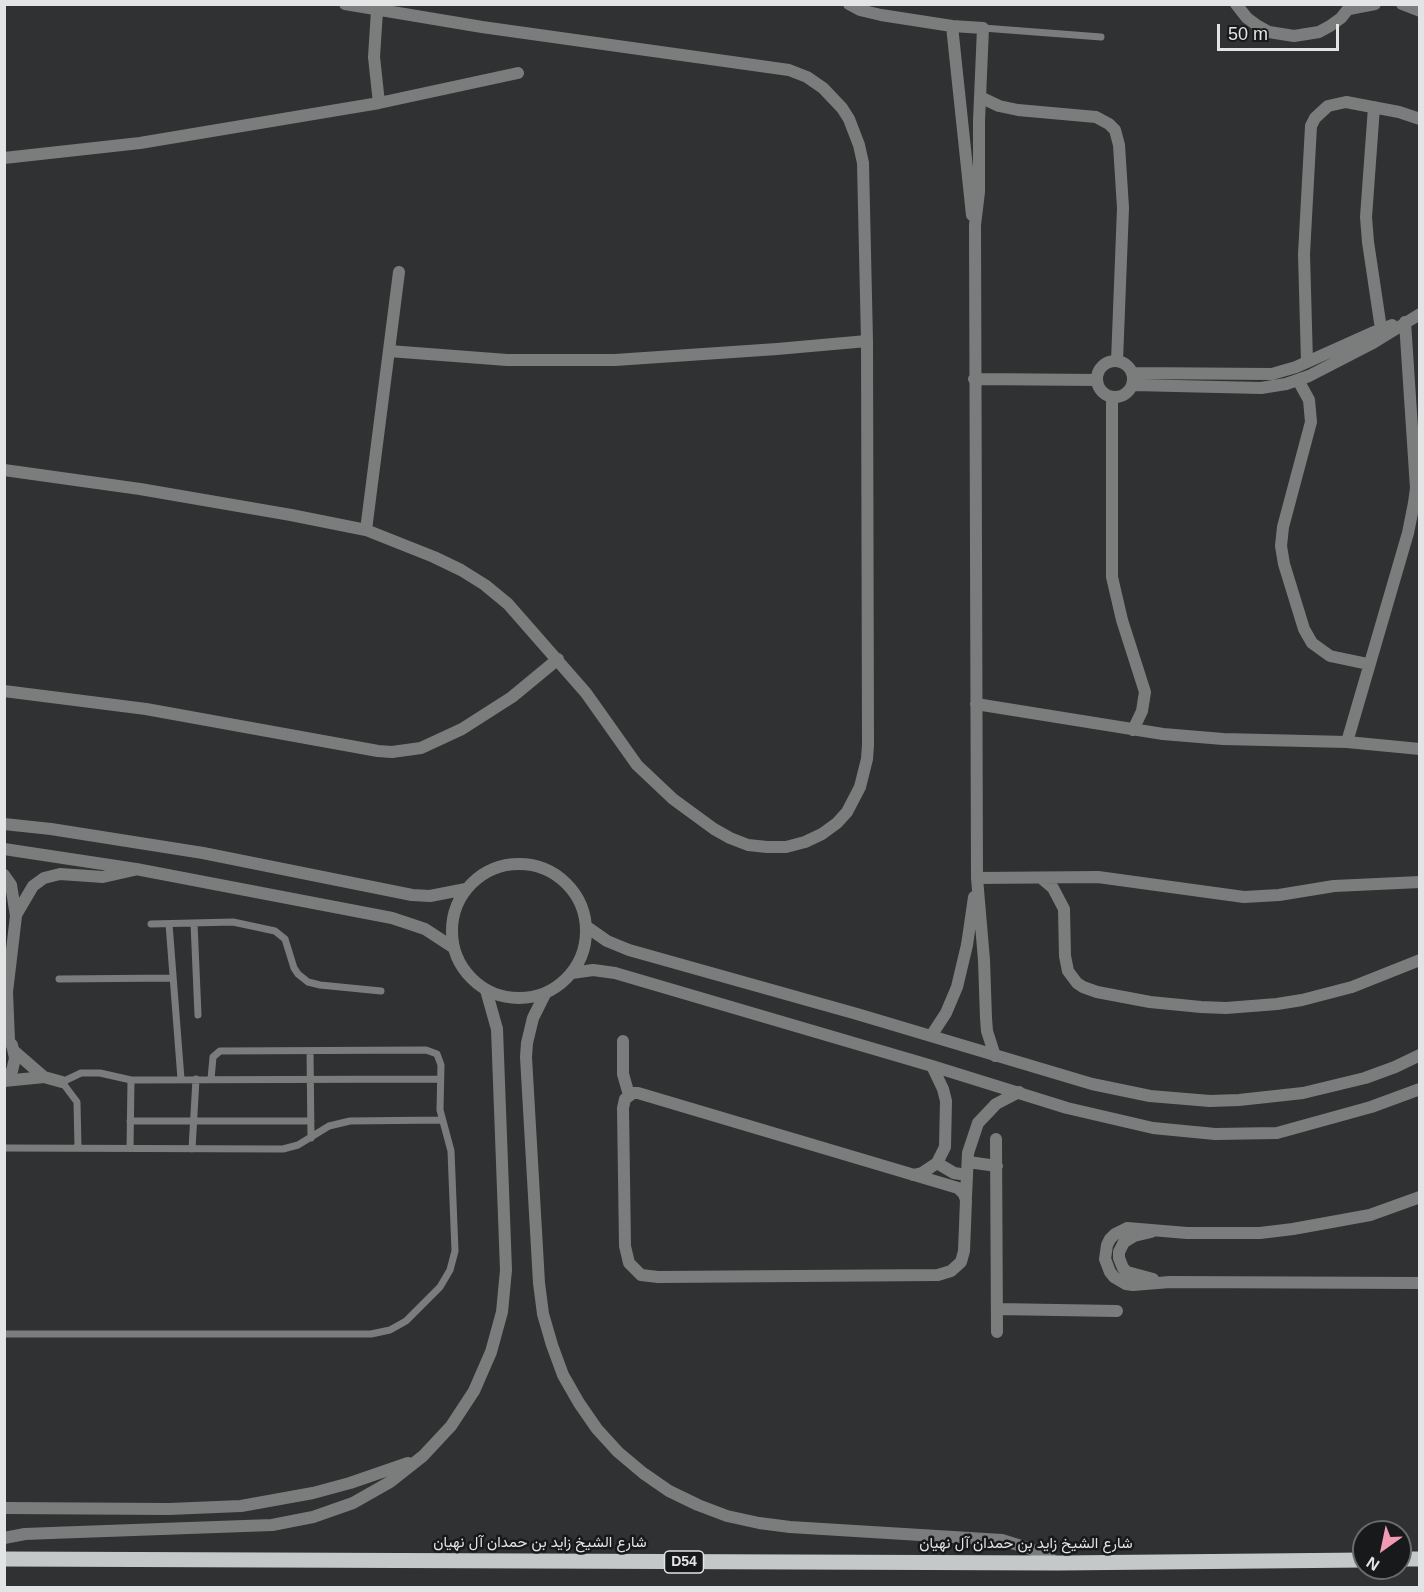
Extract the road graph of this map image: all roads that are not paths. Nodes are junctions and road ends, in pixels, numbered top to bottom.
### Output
1 (345, 4) edge
2 (1236, 4) edge
3 (1375, 4) edge
4 (1402, 4) edge
5 (850, 5) edge
6 (1350, 7) edge
7 (377, 11) junction
8 (1419, 11) edge
9 (952, 26) junction
10 (983, 28) junction
11 (1101, 37) dead end
12 (518, 73) dead end
13 (981, 97) junction
14 (379, 103) junction
15 (1374, 107) junction
16 (1419, 119) edge
17 (4, 158) edge
18 (975, 225) junction
19 (399, 272) dead end
20 (1419, 314) edge
21 (1405, 322) junction
22 (1381, 329) junction
23 (867, 341) junction
24 (389, 351) junction
25 (1117, 361) junction
26 (1307, 362) junction
27 (974, 379) junction
28 (1132, 379) junction
29 (1097, 380) junction
30 (1298, 380) junction
31 (1112, 397) junction
32 (4, 470) edge
33 (366, 530) junction
34 (558, 659) junction
35 (1368, 664) junction
36 (4, 691) edge
37 (975, 704) junction
38 (1133, 730) junction
39 (1347, 742) junction
40 (1419, 749) edge
41 (4, 824) edge
42 (4, 849) edge
43 (136, 869) junction
44 (4, 875) edge
45 (977, 878) junction
46 (1041, 878) junction
47 (1419, 882) edge
48 (466, 889) junction
49 (16, 916) junction
50 (194, 923) junction
51 (150, 924) dead end
52 (169, 924) junction
53 (586, 927) junction
54 (453, 948) junction
55 (1419, 960) edge
56 (572, 973) junction
57 (173, 978) junction
58 (59, 979) dead end
59 (486, 990) junction
60 (381, 991) dead end
61 (545, 994) junction
62 (6, 995) edge
63 (198, 1015) dead end
64 (931, 1036) junction
65 (622, 1041) dead end
66 (9, 1042) edge
67 (310, 1051) junction
68 (1419, 1055) edge
69 (995, 1056) junction
70 (932, 1066) junction
71 (44, 1077) junction
72 (181, 1079) junction
73 (196, 1079) junction
74 (211, 1079) junction
75 (310, 1079) junction
76 (440, 1079) junction
77 (131, 1080) junction
78 (4, 1081) edge
79 (62, 1082) junction
80 (1419, 1089) edge
81 (1019, 1092) junction
82 (629, 1095) junction
83 (442, 1120) junction
84 (130, 1121) junction
85 (194, 1121) junction
86 (311, 1122) junction
87 (311, 1138) junction
88 (996, 1139) dead end
89 (4, 1148) edge
90 (78, 1148) junction
91 (130, 1148) junction
92 (192, 1149) junction
93 (937, 1163) junction
94 (997, 1166) junction
95 (967, 1168) junction
96 (913, 1175) junction
97 (966, 1197) junction
98 (1419, 1197) edge
99 (1419, 1283) edge
100 (997, 1309) junction
101 (1117, 1311) dead end
102 (997, 1332) dead end
103 (4, 1334) edge
104 (423, 1456) junction
105 (4, 1508) edge
106 (4, 1538) edge
107 (4, 1559) edge
108 (1352, 1560) edge
109 (1058, 1563) junction

1 - 7 street
2 - 6 street
3 - 6 street
4 - 8 street
5 - 9 street
7 - 14 street
7 - 23 street
9 - 10 street
9 - 18 street
10 - 11 lane
10 - 13 street
12 - 14 street
13 - 18 street
13 - 25 street
14 - 17 street
15 - 16 street
15 - 22 street
15 - 26 street
18 - 27 street
19 - 24 street
20 - 21 street
21 - 22 street
21 - 30 street
21 - 35 street
22 - 26 street
23 - 24 street
23 - 34 street
24 - 33 street
25 - 28 street
25 - 29 street
26 - 28 street
27 - 29 street
27 - 37 street
28 - 30 street
28 - 31 street
29 - 31 street
30 - 35 street
31 - 38 street
32 - 33 street
33 - 34 street
34 - 36 street
35 - 39 street
37 - 38 street
37 - 45 street
38 - 39 street
39 - 40 street
41 - 48 street
42 - 43 street
43 - 49 street
43 - 54 street
44 - 49 street
45 - 46 street
45 - 64 street
45 - 69 street
46 - 47 street
46 - 55 street
48 - 53 street
48 - 54 street
49 - 62 street
50 - 52 lane
50 - 60 lane
50 - 63 lane
51 - 52 lane
52 - 57 lane
53 - 56 street
53 - 64 street
54 - 59 street
56 - 61 street
56 - 70 street
57 - 58 lane
57 - 72 lane
59 - 61 street
59 - 104 street
61 - 109 street
62 - 66 street
64 - 69 street
65 - 82 street
66 - 71 street
66 - 78 street
67 - 74 lane
67 - 75 lane
67 - 76 lane
68 - 69 street
70 - 81 street
70 - 93 street
71 - 78 street
71 - 79 street
72 - 73 lane
72 - 77 lane
73 - 74 lane
73 - 85 lane
74 - 75 lane
75 - 76 lane
75 - 86 lane
76 - 83 lane
77 - 79 lane
77 - 84 lane
79 - 90 lane
80 - 81 street
81 - 95 street
82 - 96 street
82 - 97 street
83 - 87 lane
83 - 103 lane
84 - 85 lane
84 - 91 lane
85 - 86 lane
85 - 92 lane
86 - 87 lane
87 - 92 lane
88 - 94 street
89 - 90 lane
90 - 91 lane
91 - 92 lane
93 - 95 street
93 - 96 street
94 - 95 street
94 - 100 street
95 - 97 street
96 - 97 street
98 - 99 street
100 - 101 street
100 - 102 street
104 - 105 street
104 - 106 street
107 - 109 main road, شارع الشيخ زايد بن حمدان آل نهيان / D54
108 - 109 main road, شارع الشيخ زايد بن حمدان آل نهيان / D54

